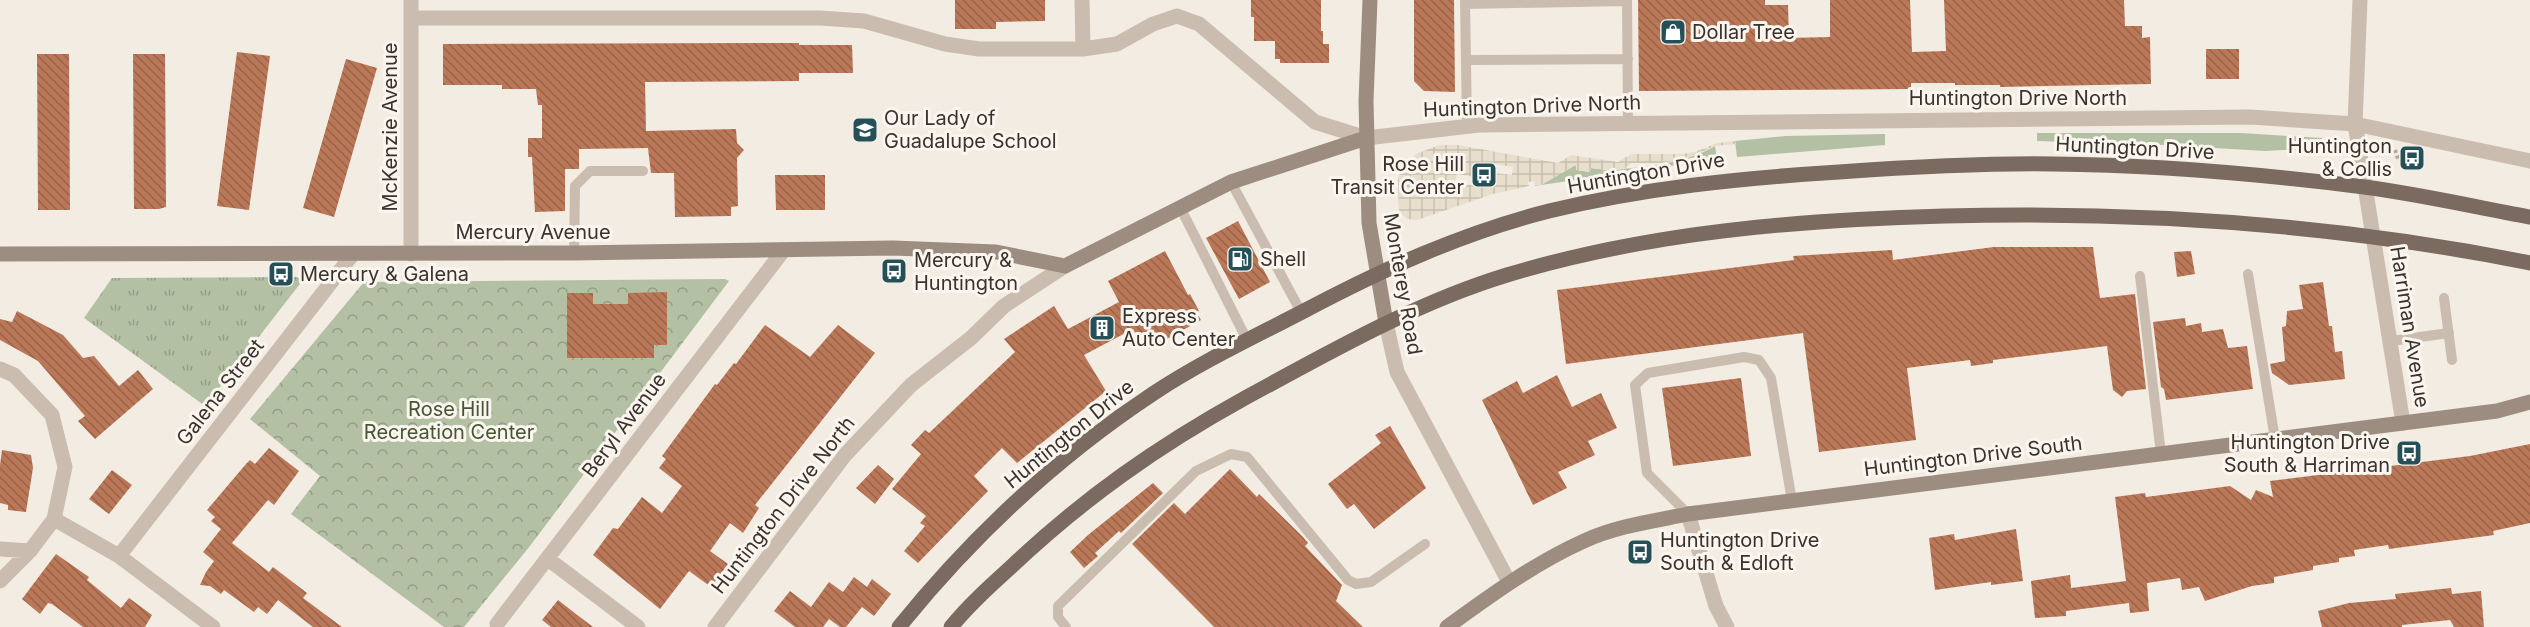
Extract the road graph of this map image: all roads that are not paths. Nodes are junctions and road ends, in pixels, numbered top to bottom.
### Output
1 (411, 0) edge
2 (1082, 0) edge
3 (1370, 0) edge
4 (2360, 0) edge
5 (1627, 1) edge
6 (1465, 2) edge
7 (411, 18) junction
8 (1083, 49) junction
9 (1628, 59) junction
10 (1466, 60) junction
11 (1628, 124) junction
12 (2355, 124) junction
13 (1467, 126) junction
14 (1366, 138) junction
15 (2530, 161) edge
16 (643, 171) dead end
17 (1231, 183) junction
18 (2366, 187) junction
19 (1180, 207) junction
20 (2530, 217) edge
21 (1250, 218) junction
22 (1239, 223) dead end
23 (1257, 231) junction
24 (1246, 237) dead end
25 (2375, 237) junction
26 (783, 251) junction
27 (1268, 251) junction
28 (574, 253) junction
29 (0, 254) edge
30 (353, 254) junction
31 (411, 254) junction
32 (1257, 257) dead end
33 (2530, 263) edge
34 (1065, 266) junction
35 (1278, 268) junction
36 (1377, 273) junction
37 (1266, 274) dead end
38 (2248, 274) dead end
39 (2140, 276) dead end
40 (2444, 298) dead end
41 (1301, 312) junction
42 (1386, 323) junction
43 (2449, 333) junction
44 (1247, 340) junction
45 (2391, 341) junction
46 (2452, 360) dead end
47 (0, 369) edge
48 (2530, 402) edge
49 (2403, 423) junction
50 (2275, 439) junction
51 (2161, 454) junction
52 (1792, 501) junction
53 (1688, 514) junction
54 (54, 519) junction
55 (1425, 544) dead end
56 (0, 549) edge
57 (30, 551) junction
58 (120, 556) junction
59 (548, 559) junction
60 (0, 582) edge
61 (1509, 582) junction
62 (497, 624) dead end
63 (213, 627) edge
64 (638, 627) edge
65 (715, 627) edge
66 (899, 627) edge
67 (951, 627) edge
68 (1066, 627) edge
69 (1447, 627) edge
70 (1727, 627) edge

1 - 7 street, McKenzie Avenue
2 - 8 street
3 - 14 street, Monterey Road
4 - 12 street, Harriman Avenue
5 - 6 lane
5 - 9 lane
6 - 10 lane
7 - 8 street
7 - 31 street, McKenzie Avenue
8 - 14 street
9 - 10 lane
9 - 11 lane
10 - 13 lane
11 - 12 street, Huntington Drive North
11 - 13 street, Huntington Drive North
12 - 15 street, Huntington Drive North
12 - 18 street, Harriman Avenue
13 - 14 street, Huntington Drive North
14 - 17 street, Huntington Drive North
14 - 36 street, Monterey Road
16 - 28 lane
17 - 19 street, Huntington Drive North
17 - 21 lane
18 - 20 main road, Huntington Drive
18 - 25 street, Harriman Avenue
18 - 36 main road, Huntington Drive
19 - 34 street, Huntington Drive North
19 - 44 lane
21 - 22 lane
21 - 23 lane
23 - 24 lane
23 - 27 lane
25 - 33 main road
25 - 42 main road
25 - 45 street, Harriman Avenue
26 - 28 street, Mercury Avenue
26 - 34 street, Mercury Avenue
26 - 59 street, Beryl Avenue
27 - 32 lane
27 - 35 lane
28 - 31 street, Mercury Avenue
29 - 30 street, Mercury Avenue
30 - 31 street, Mercury Avenue
30 - 58 street, Galena Street
34 - 65 street, Huntington Drive North
35 - 37 lane
35 - 41 lane
36 - 41 main road, Huntington Drive
36 - 42 street, Monterey Road
38 - 50 lane
39 - 51 lane
40 - 43 lane
41 - 44 main road, Huntington Drive
42 - 61 street, Monterey Road
42 - 67 main road
43 - 45 lane
43 - 46 lane
44 - 66 main road, Huntington Drive
45 - 49 street, Harriman Avenue
47 - 54 street
48 - 49 street, Huntington Drive South
49 - 50 street, Huntington Drive South
50 - 51 street, Huntington Drive South
51 - 52 street, Huntington Drive South
52 - 53 street, Huntington Drive South
52 - 53 lane
53 - 61 street, Huntington Drive South
53 - 70 street
54 - 57 street
54 - 58 street
55 - 68 lane
56 - 57 street
57 - 60 street
58 - 63 street
59 - 62 street, Beryl Avenue
59 - 64 street
61 - 69 street, Huntington Drive South

